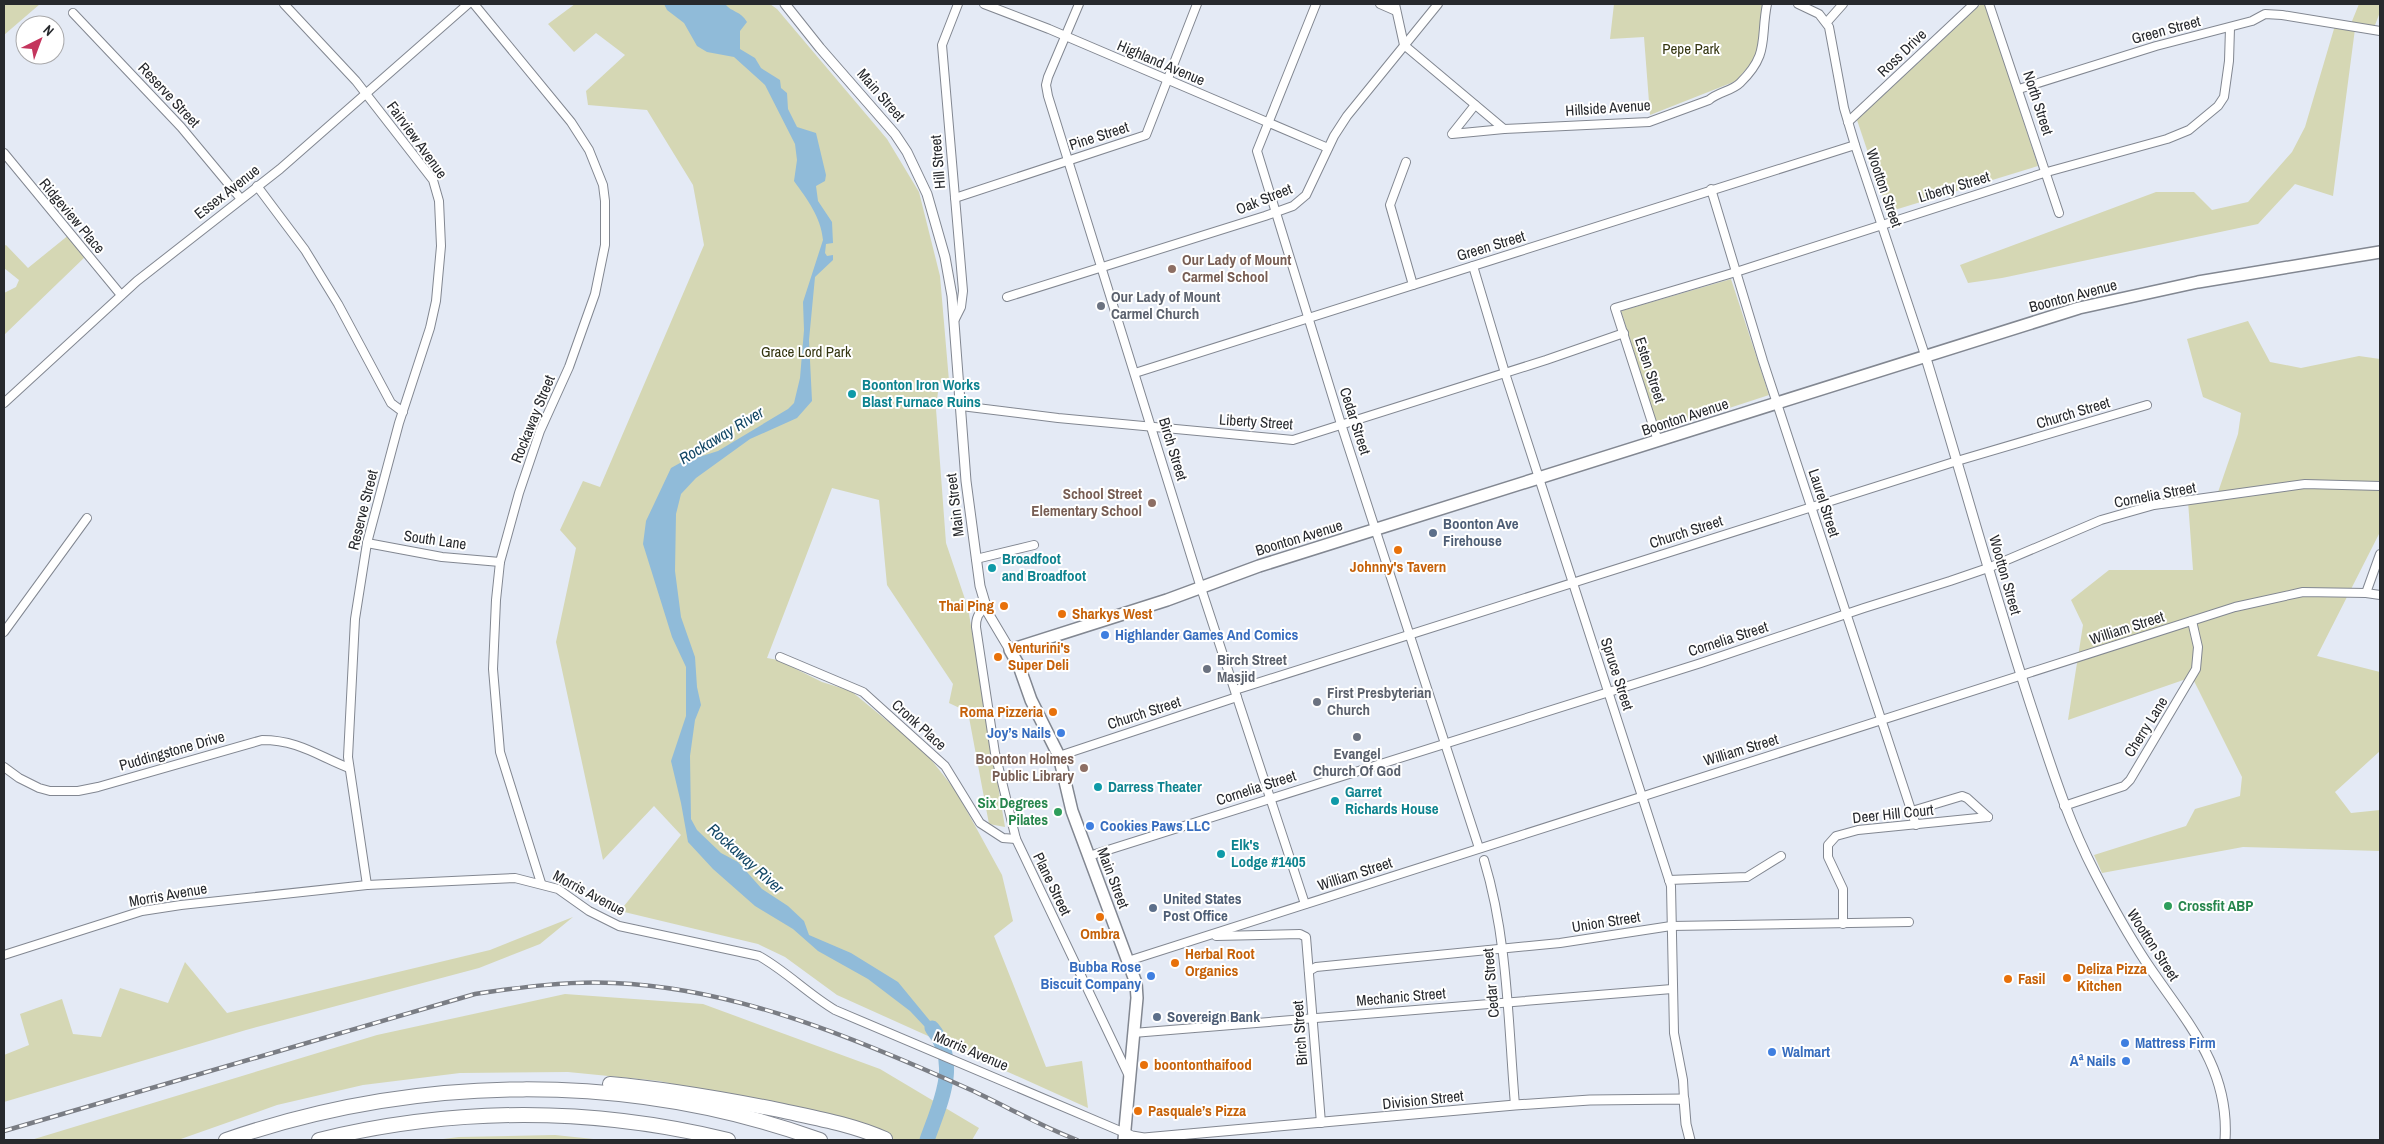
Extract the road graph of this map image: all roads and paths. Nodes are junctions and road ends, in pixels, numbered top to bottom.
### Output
1 (284, 4) edge
2 (468, 4) edge
3 (474, 4) edge
4 (958, 4) edge
5 (984, 4) edge
6 (1079, 4) edge
7 (1198, 4) edge
8 (1316, 4) edge
9 (1380, 4) edge
10 (1438, 4) edge
11 (1767, 4) edge
12 (1798, 4) edge
13 (1843, 4) edge
14 (1974, 4) edge
15 (1990, 4) edge
16 (789, 6) edge
17 (1395, 7) edge
18 (73, 13) dead end
19 (1827, 22) junction
20 (2230, 28) junction
21 (2380, 32) edge
22 (1065, 36) junction
23 (1405, 46) junction
24 (1166, 80) junction
25 (2019, 89) junction
26 (366, 94) junction
27 (1475, 105) junction
28 (1848, 122) junction
29 (1268, 123) junction
30 (1504, 129) junction
31 (1854, 144) junction
32 (1328, 148) junction
33 (4, 153) edge
34 (1068, 160) junction
35 (1406, 162) dead end
36 (2047, 172) junction
37 (257, 186) junction
38 (1711, 189) junction
39 (955, 198) junction
40 (242, 199) junction
41 (1275, 212) junction
42 (2058, 213) dead end
43 (1882, 224) junction
44 (2380, 252) edge
45 (1473, 266) junction
46 (1102, 267) junction
47 (1736, 272) junction
48 (1413, 285) junction
49 (121, 295) junction
50 (1007, 297) dead end
51 (1616, 308) joint
52 (955, 318) junction
53 (1308, 318) junction
54 (1624, 333) junction
55 (1925, 355) junction
56 (1135, 373) junction
57 (1505, 373) junction
58 (1777, 403) junction
59 (4, 404) edge
60 (2147, 405) dead end
61 (961, 406) junction
62 (403, 412) junction
63 (1341, 424) junction
64 (1152, 427) junction
65 (1658, 441) junction
66 (1958, 461) junction
67 (1539, 479) junction
68 (2380, 486) edge
69 (1811, 508) junction
70 (87, 518) dead end
71 (1375, 530) junction
72 (367, 543) junction
73 (1034, 545) dead end
74 (2380, 554) edge
75 (976, 559) junction
76 (500, 562) junction
77 (1988, 568) junction
78 (1573, 583) junction
79 (1201, 588) junction
80 (2366, 593) junction
81 (2380, 595) edge
82 (986, 607) junction
83 (1845, 614) junction
84 (2192, 621) junction
85 (4, 632) edge
86 (1408, 634) junction
87 (1010, 650) junction
88 (780, 657) dead end
89 (2021, 676) junction
90 (1608, 692) junction
91 (1236, 693) junction
92 (1882, 721) junction
93 (1444, 744) junction
94 (1059, 756) junction
95 (4, 767) edge
96 (350, 768) junction
97 (1643, 795) junction
98 (1271, 798) junction
99 (2064, 806) junction
100 (1912, 812) junction
101 (1916, 825) junction
102 (1016, 839) junction
103 (1479, 848) junction
104 (1089, 856) junction
105 (1781, 856) dead end
106 (1484, 860) dead end
107 (1669, 880) junction
108 (541, 883) junction
109 (367, 885) junction
110 (1305, 904) junction
111 (1909, 922) dead end
112 (1843, 924) junction
113 (1671, 926) junction
114 (1206, 936) junction
115 (1502, 947) junction
116 (4, 955) edge
117 (1128, 961) junction
118 (1309, 971) junction
119 (1672, 989) junction
120 (1508, 1001) junction
121 (1313, 1018) junction
122 (1133, 1033) junction
123 (1129, 1076) junction
124 (1684, 1098) junction
125 (387, 1099) junction
126 (1515, 1105) junction
127 (1321, 1123) junction
128 (1124, 1136) edge
129 (226, 1140) edge
130 (319, 1140) edge
131 (728, 1140) edge
132 (820, 1140) edge
133 (887, 1140) edge
134 (1690, 1140) edge
135 (2225, 1140) edge

1 - 26 street, Fairview Avenue
2 - 26 street, Essex Avenue
3 - 76 street, Rockaway Street
4 - 39 street, Hill Street
5 - 22 street, Highland Avenue
6 - 22 street, Birch Street
7 - 24 street, Pine Street
8 - 29 street, Cedar Street
9 - 17 street
10 - 23 street, Oak Street
11 - 30 street, Hillside Avenue
12 - 19 street
13 - 19 street
14 - 28 street, Ross Drive
15 - 25 street, North Street
16 - 52 street, Main Street
17 - 23 street
18 - 40 street, Reserve Street
19 - 28 street, Wootton Street
20 - 21 street, Green Street
20 - 25 street, Green Street
20 - 36 street, Liberty Street
22 - 24 street, Highland Avenue
22 - 34 street, Birch Street
23 - 27 street
23 - 32 street, Oak Street
24 - 29 street, Highland Avenue
24 - 34 street, Pine Street
25 - 36 street, North Street
26 - 37 street, Essex Avenue
26 - 62 street, Fairview Avenue
27 - 30 street
27 - 30 street, Hillside Avenue
28 - 31 street, Wootton Street
29 - 32 street, Highland Avenue
29 - 41 street, Cedar Street
31 - 38 street, Green Street
31 - 43 street, Wootton Street
32 - 41 street, Oak Street
33 - 49 street, Ridgeview Place
34 - 39 street, Pine Street
34 - 46 street, Birch Street
35 - 48 street
36 - 42 street, North Street
36 - 43 street, Liberty Street
37 - 40 street, Essex Avenue
37 - 62 street
38 - 45 street, Green Street
38 - 47 street, Laurel Street
39 - 52 street, Hill Street
40 - 49 street, Essex Avenue
41 - 46 street, Oak Street
41 - 53 street, Cedar Street
43 - 47 street, Liberty Street
43 - 55 street, Wootton Street
44 - 55 main road, Boonton Avenue
45 - 48 street, Green Street
45 - 57 street, Spruce Street
46 - 50 street, Oak Street
46 - 56 street, Birch Street
47 - 51 street, Liberty Street
47 - 58 street, Laurel Street
48 - 53 street, Green Street
49 - 59 street, Essex Avenue
51 - 54 street, Esten Street
52 - 61 street, Main Street
53 - 56 street, Green Street
53 - 63 street, Cedar Street
54 - 57 street, Liberty Street
54 - 65 street, Esten Street
55 - 58 main road, Boonton Avenue
55 - 66 street, Wootton Street
56 - 64 street, Birch Street
57 - 63 street, Liberty Street
57 - 67 street, Spruce Street
58 - 65 main road, Boonton Avenue
58 - 69 street, Laurel Street
60 - 66 street, Church Street
61 - 64 street, Liberty Street
61 - 75 street, Main Street
62 - 72 street, Reserve Street
63 - 64 street, Liberty Street
63 - 71 street, Cedar Street
64 - 79 street, Birch Street
65 - 67 main road, Boonton Avenue
66 - 69 street, Church Street
66 - 77 street, Wootton Street
67 - 71 main road, Boonton Avenue
67 - 78 street, Spruce Street
68 - 77 street, Cornelia Street
69 - 78 street, Church Street
69 - 83 street, Laurel Street
70 - 85 street
71 - 79 main road, Boonton Avenue
71 - 86 street, Cedar Street
72 - 76 street, South Lane
72 - 96 street, Reserve Street
73 - 75 street
74 - 80 street
75 - 82 street, Main Street
76 - 108 street, Rockaway Street
77 - 83 street, Cornelia Street
77 - 89 street, Wootton Street
78 - 86 street, Church Street
78 - 90 street, Spruce Street
79 - 87 main road, Boonton Avenue
79 - 91 street, Birch Street
80 - 81 street, William Street
80 - 84 street, William Street
82 - 87 street, Main Street
82 - 102 street, Plane Street
83 - 90 street, Cornelia Street
83 - 92 street, Laurel Street
84 - 89 street, William Street
84 - 99 street, Cherry Lane
86 - 91 street, Church Street
86 - 93 street, Cedar Street
87 - 94 main road, Main Street
88 - 102 street, Cronk Place
89 - 92 street, William Street
89 - 99 street, Wootton Street
90 - 93 street, Cornelia Street
90 - 97 street, Spruce Street
91 - 94 street, Church Street
91 - 98 street, Birch Street
92 - 97 street, William Street
92 - 100 street, Laurel Street
93 - 98 street, Cornelia Street
93 - 103 street, Cedar Street
94 - 104 main road, Main Street
95 - 96 street, Puddingstone Drive
96 - 109 street, Reserve Street
97 - 103 street, William Street
97 - 107 street, Spruce Street
98 - 104 street, Cornelia Street
98 - 110 street, Birch Street
99 - 135 street, Wootton Street
100 - 101 street, Laurel Street
100 - 101 street, Deer Hill Court
101 - 112 street, Deer Hill Court
102 - 123 street, Plane Street
103 - 110 street, William Street
104 - 117 main road, Main Street
105 - 107 street
106 - 115 street, Cedar Street
107 - 113 street, Spruce Street
108 - 109 street, Morris Avenue
108 - 128 street, Morris Avenue
109 - 116 street, Morris Avenue
110 - 114 street, William Street
111 - 112 street, Union Street
112 - 113 street, Union Street
113 - 115 street, Union Street
113 - 119 street, Spruce Street
114 - 117 street, William Street
114 - 118 street, Birch Street
115 - 118 street, Union Street
115 - 120 street, Cedar Street
117 - 122 main road, Main Street
118 - 121 street, Birch Street
119 - 120 street, Mechanic Street
119 - 124 street, Spruce Street
120 - 121 street, Mechanic Street
120 - 126 street, Cedar Street
121 - 122 street, Mechanic Street
121 - 127 street, Birch Street
122 - 123 main road, Main Street
123 - 128 main road, Main Street
124 - 126 street, Division Street
124 - 134 street
125 - 129 highway
125 - 132 highway
125 - 133 highway
126 - 127 street, Division Street
127 - 128 street, Division Street
130 - 131 highway

